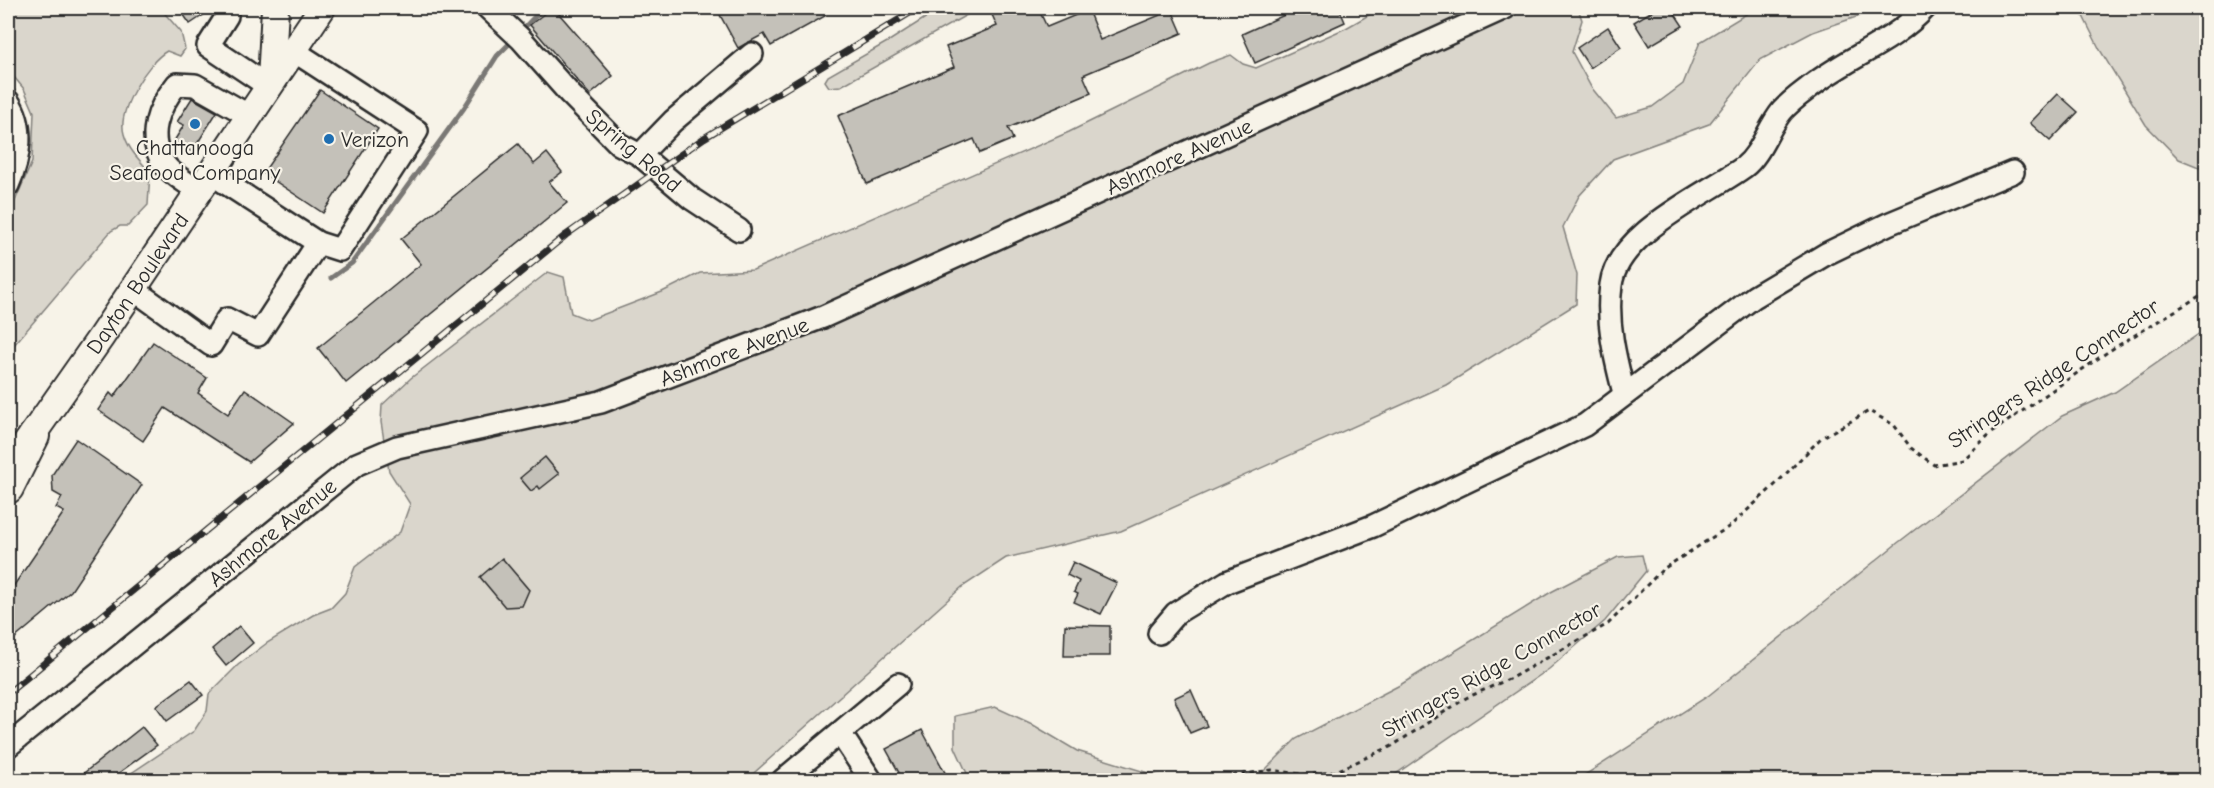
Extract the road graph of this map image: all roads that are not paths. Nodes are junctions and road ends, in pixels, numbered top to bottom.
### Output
1 (226, 8) edge
2 (275, 8) edge
3 (322, 8) edge
4 (488, 8) edge
5 (1505, 8) edge
6 (1925, 8) edge
7 (294, 51) junction
8 (752, 54) dead end
9 (270, 83) junction
10 (8, 101) edge
11 (248, 115) junction
12 (640, 155) junction
13 (2013, 172) dead end
14 (204, 182) junction
15 (8, 185) edge
16 (739, 230) dead end
17 (318, 243) junction
18 (133, 289) junction
19 (1624, 393) junction
20 (34, 436) junction
21 (8, 468) edge
22 (8, 488) edge
23 (1159, 633) dead end
24 (898, 684) dead end
25 (840, 732) junction
26 (8, 746) edge
27 (783, 780) edge
28 (871, 780) edge

1 - 9 street
2 - 9 main road
3 - 7 main road, Dayton Boulevard
4 - 12 street, Spring Road
5 - 26 street, Ashmore Avenue
6 - 19 street
7 - 9 main road, Dayton Boulevard
7 - 17 street
8 - 12 street
9 - 11 main road, Dayton Boulevard
10 - 15 street
11 - 14 main road, Dayton Boulevard
11 - 14 street
12 - 16 street, Spring Road
13 - 19 street
14 - 17 street
14 - 18 main road, Dayton Boulevard
17 - 18 street
18 - 20 main road, Dayton Boulevard
19 - 23 street
20 - 21 main road, Dayton Boulevard
20 - 22 highway
24 - 25 street
25 - 27 street
25 - 28 street

